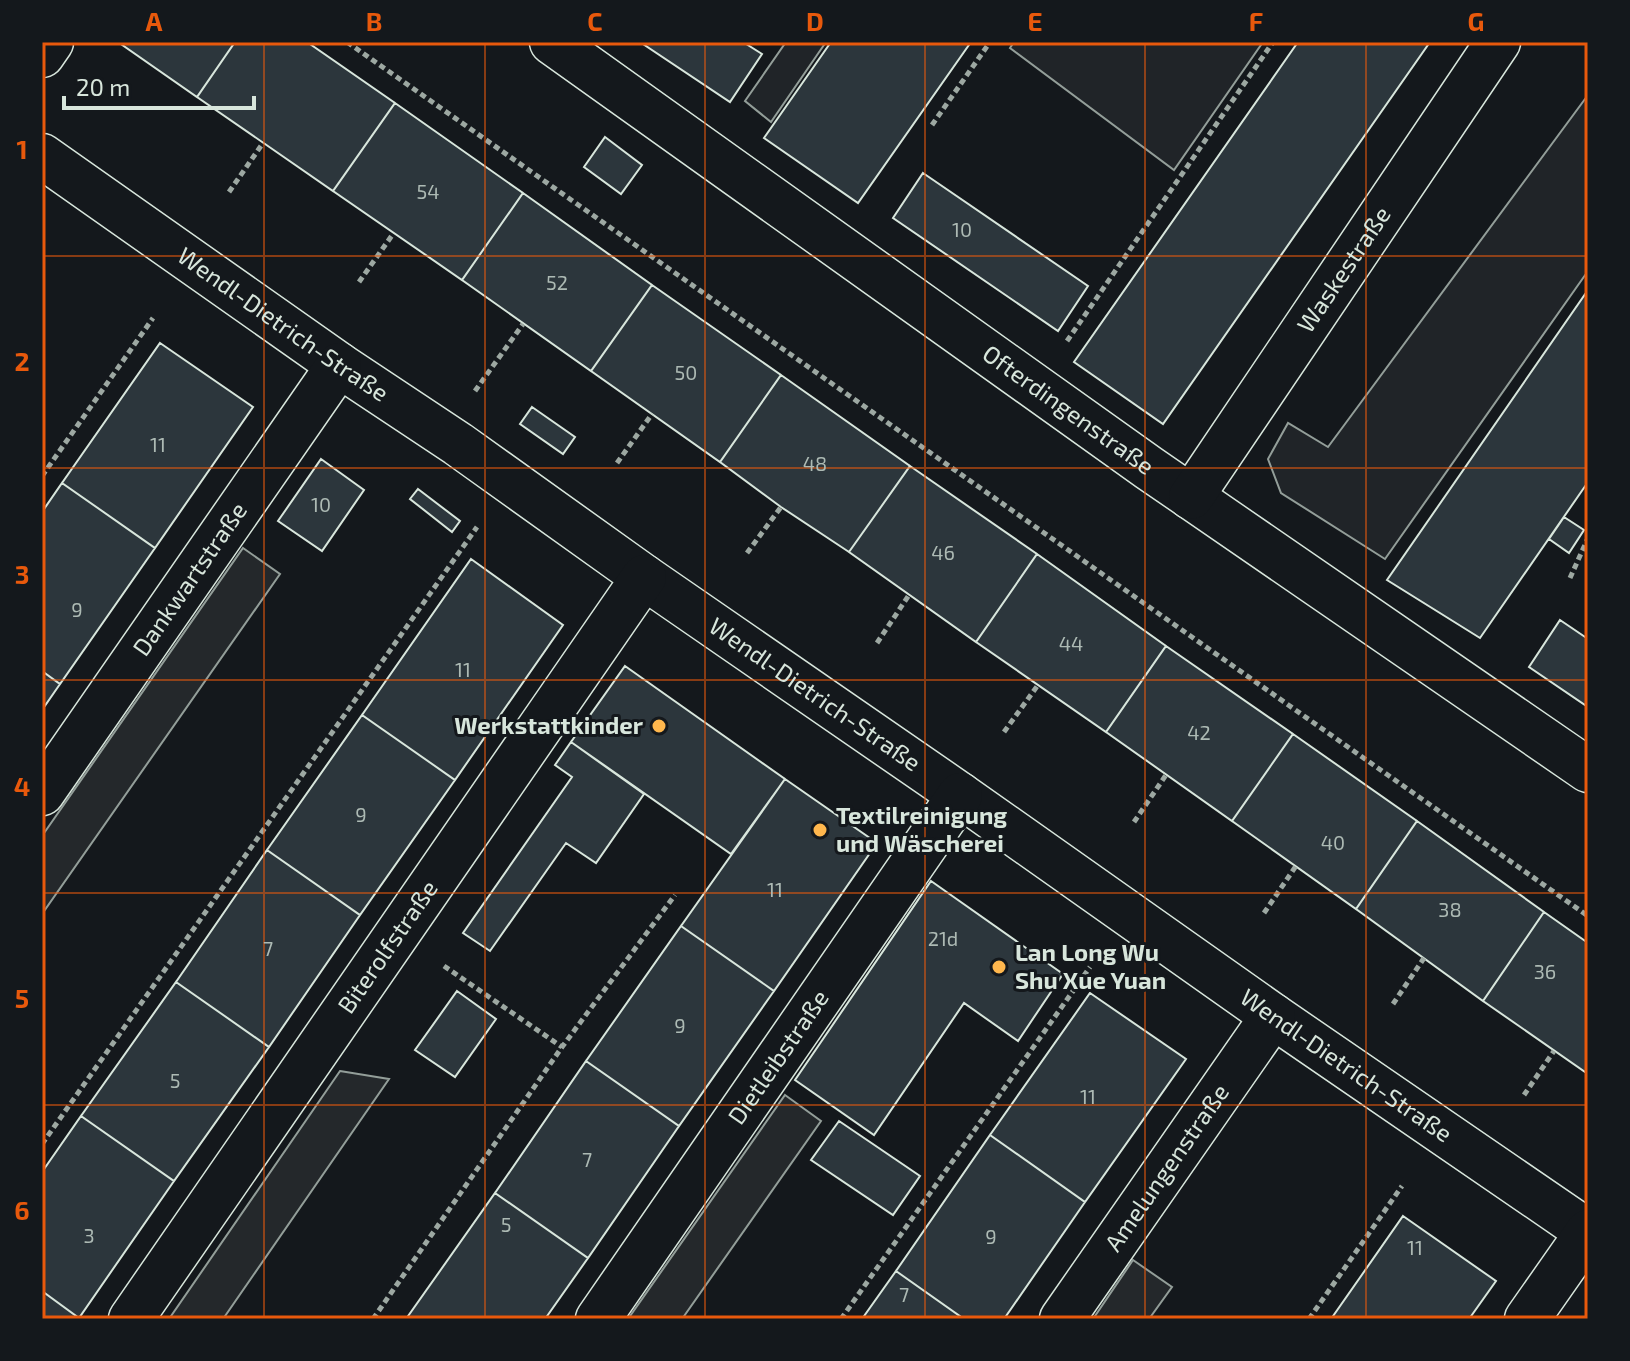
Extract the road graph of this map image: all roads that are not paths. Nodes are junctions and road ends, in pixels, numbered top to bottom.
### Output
1 (51, 42) edge
2 (552, 42) edge
3 (1498, 42) edge
4 (42, 55) edge
5 (42, 156) edge
6 (339, 365) junction
7 (1191, 497) junction
8 (644, 577) junction
9 (1588, 770) edge
10 (42, 793) edge
11 (960, 795) junction
12 (1273, 1016) junction
13 (1588, 1232) edge
14 (131, 1319) edge
15 (598, 1319) edge
16 (1062, 1319) edge
17 (1527, 1319) edge

1 - 4 street
2 - 7 street, Ofterdingenstraße
3 - 7 street, Waskestraße
5 - 6 street, Wendl-Dietrich-Straße
6 - 8 street, Wendl-Dietrich-Straße
6 - 10 street, Dankwartstraße
7 - 9 street, Ofterdingenstraße
8 - 11 street, Wendl-Dietrich-Straße
8 - 14 street, Biterolfstraße
11 - 12 street, Wendl-Dietrich-Straße
11 - 15 street, Dietleibstraße
12 - 13 street, Wendl-Dietrich-Straße
12 - 16 street, Amelungenstraße
13 - 17 street

